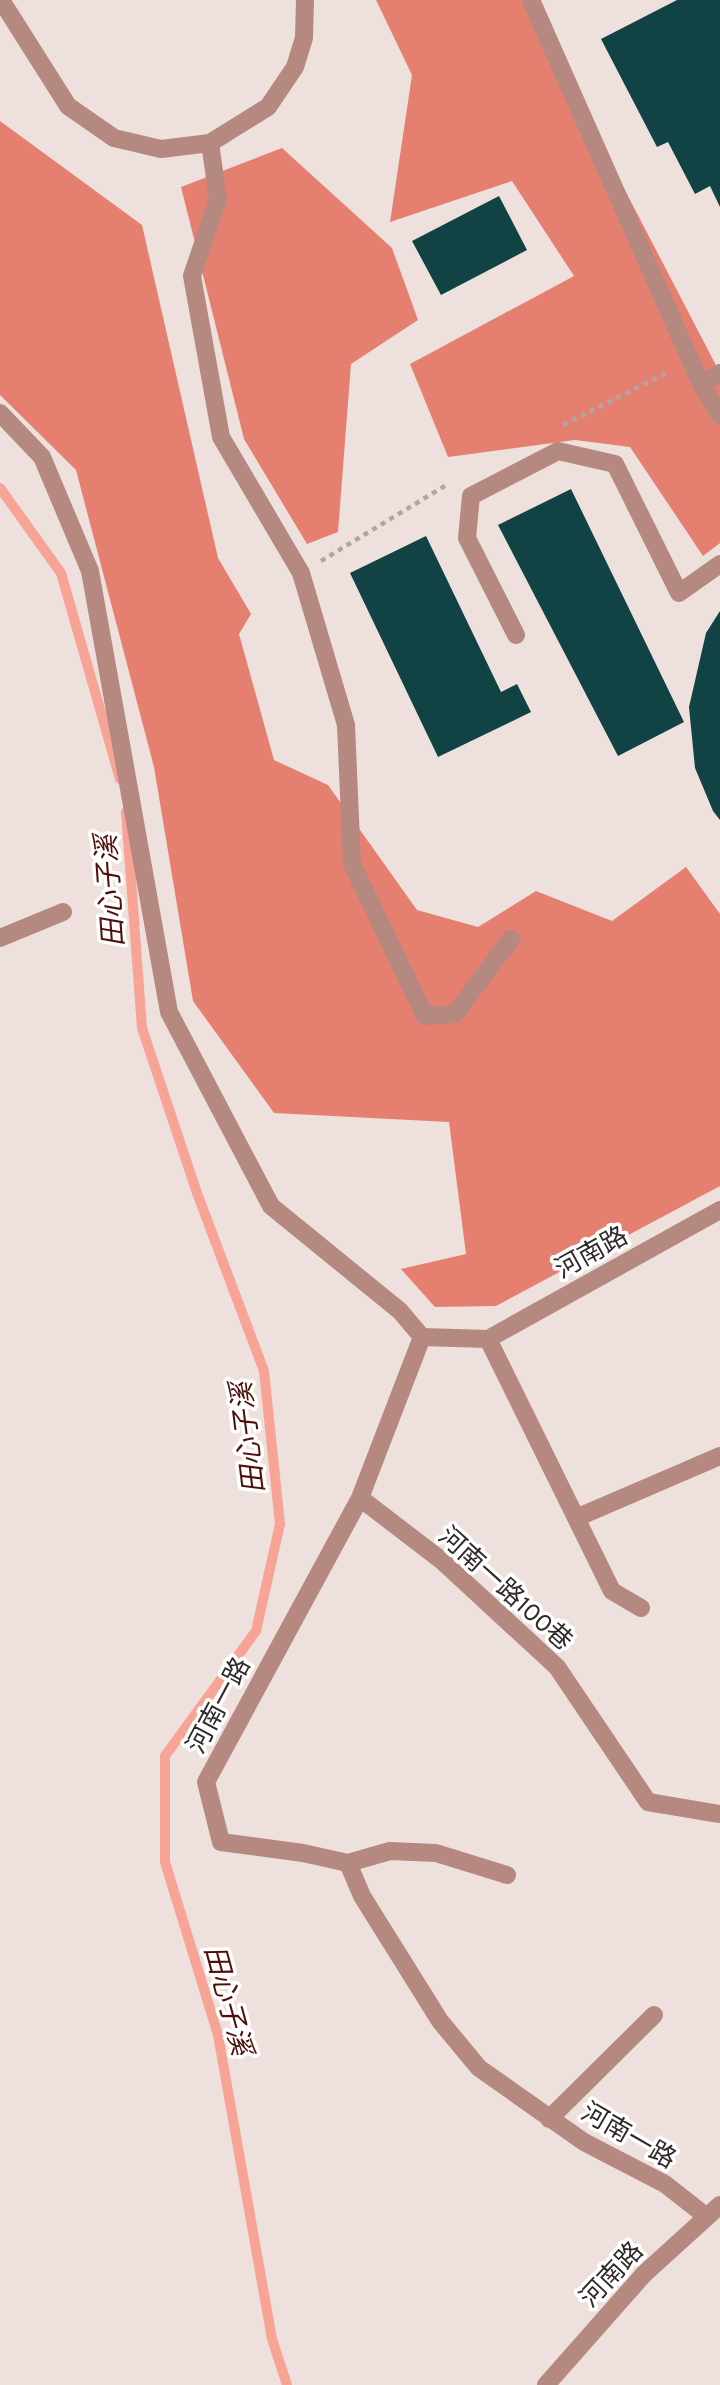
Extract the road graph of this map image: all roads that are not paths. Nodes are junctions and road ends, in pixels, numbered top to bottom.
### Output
1 (1, 0) edge
2 (305, 0) edge
3 (531, 0) edge
4 (210, 142) junction
5 (720, 373) edge
6 (701, 384) junction
7 (0, 413) edge
8 (720, 416) edge
9 (720, 565) edge
10 (516, 635) dead end
11 (63, 912) dead end
12 (0, 938) edge
13 (511, 939) dead end
14 (720, 1210) edge
15 (422, 1337) junction
16 (488, 1339) junction
17 (720, 1455) edge
18 (360, 1498) junction
19 (576, 1518) junction
20 (641, 1608) dead end
21 (720, 1814) edge
22 (348, 1863) junction
23 (507, 1875) dead end
24 (654, 2015) dead end
25 (549, 2119) junction
26 (714, 2211) edge
27 (546, 2385) edge

1 - 4 street
2 - 4 street
3 - 6 street
4 - 13 street
5 - 6 street
6 - 8 street
7 - 15 street
9 - 10 street
11 - 12 street
14 - 16 street, 河南路
15 - 16 street
15 - 18 street, 河南一路
16 - 19 street
17 - 19 street
18 - 21 street, 河南一路100巷
18 - 22 street, 河南一路
19 - 20 street
22 - 23 street
22 - 25 street, 河南一路
24 - 25 street
25 - 26 street, 河南一路
26 - 27 street, 河南路

